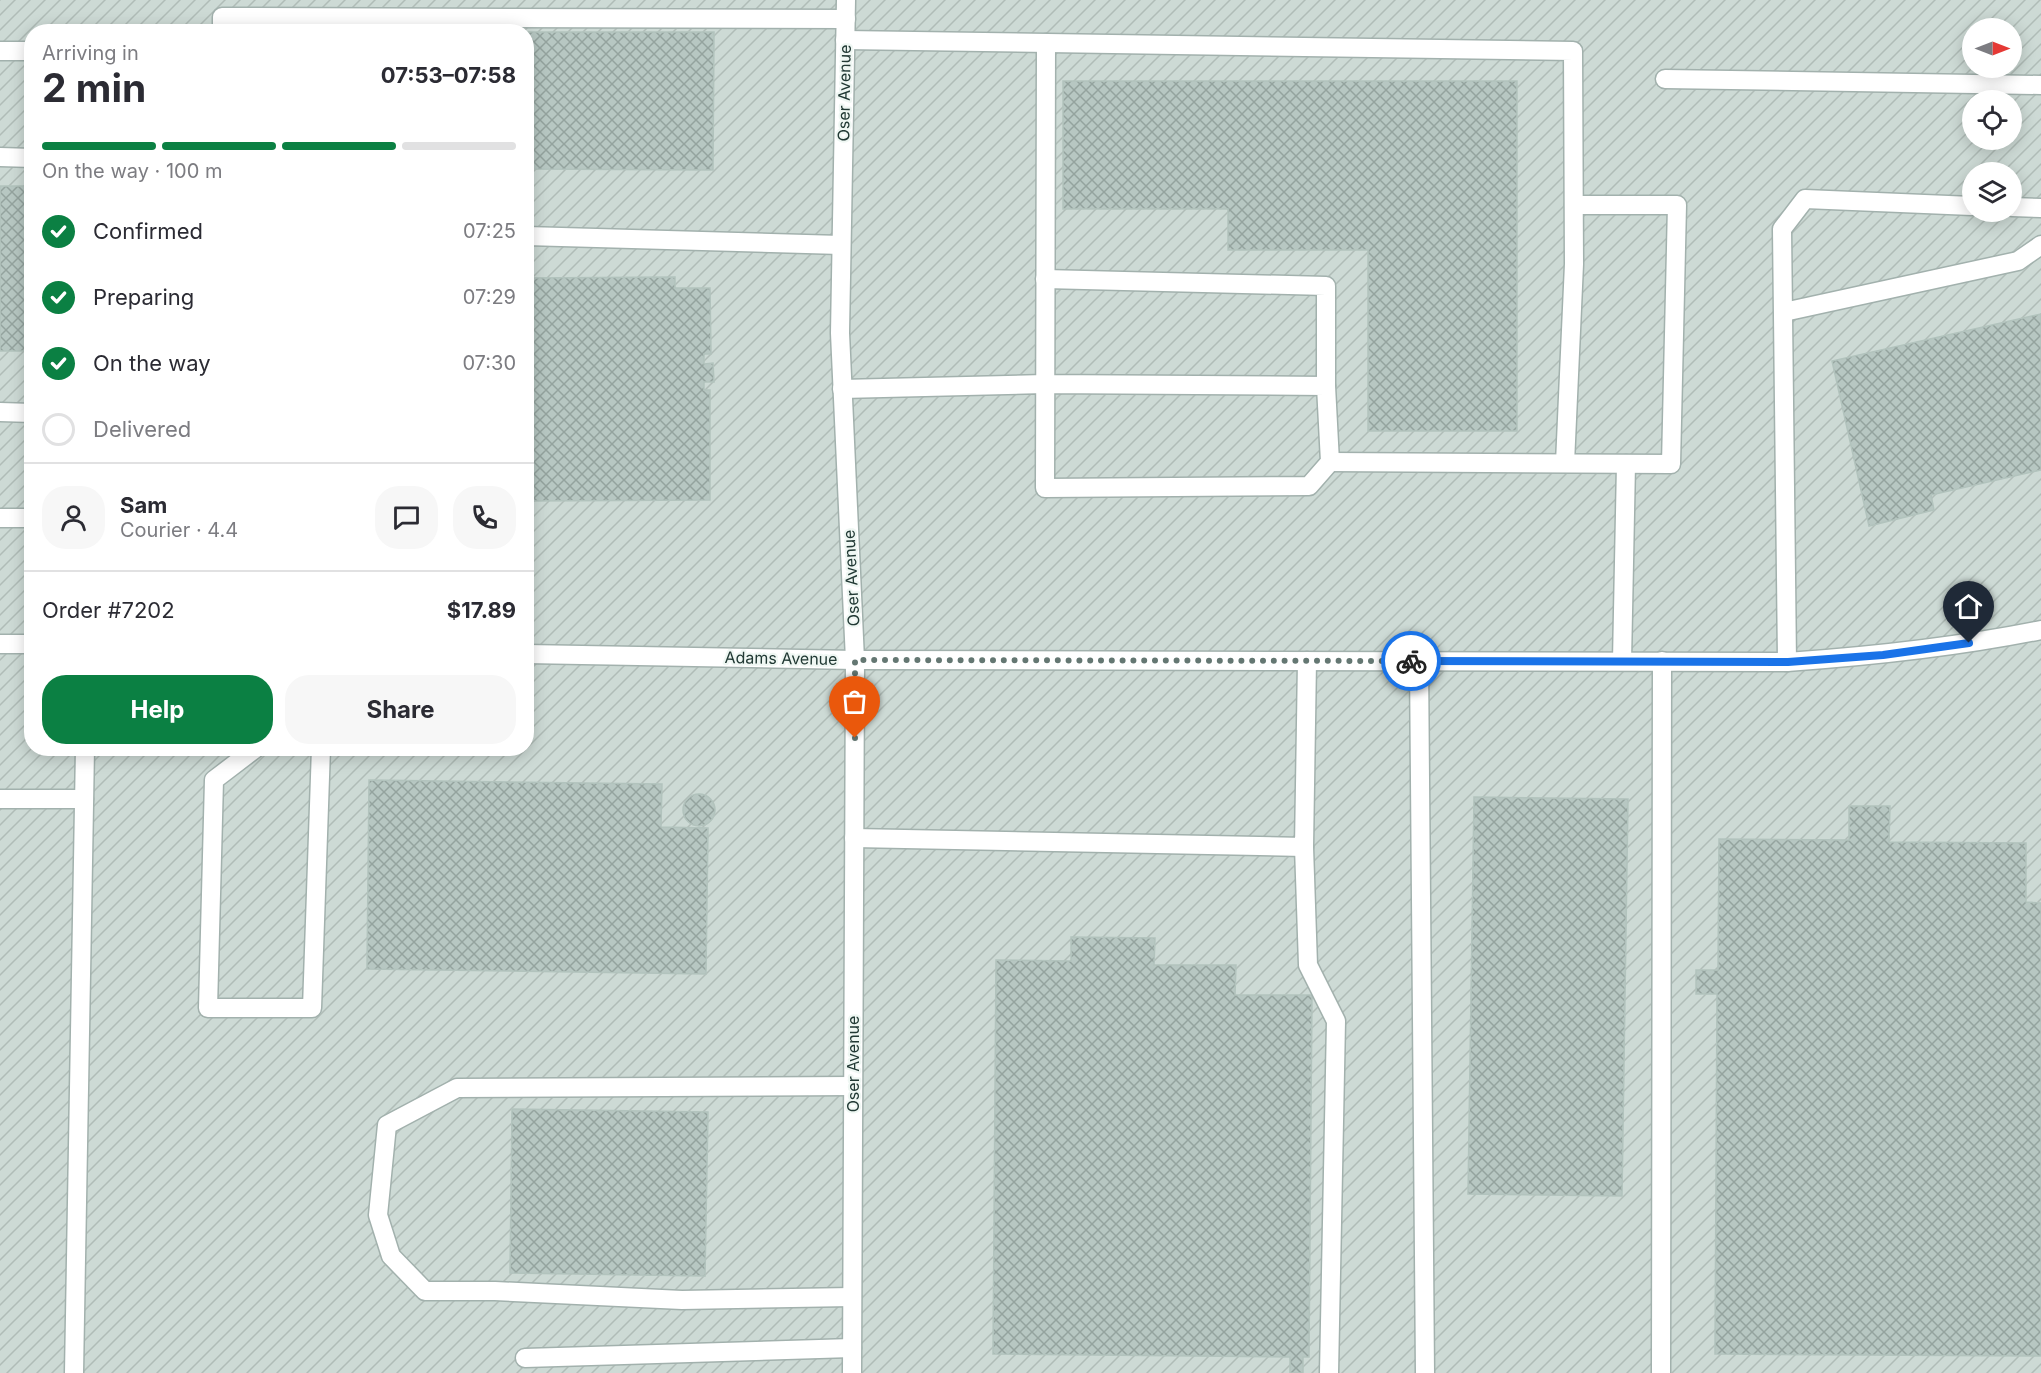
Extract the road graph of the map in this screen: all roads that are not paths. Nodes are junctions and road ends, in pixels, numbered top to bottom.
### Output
1 (846, 0) edge
2 (846, 19) junction
3 (222, 24) edge
4 (845, 40) junction
5 (1046, 43) junction
6 (0, 51) edge
7 (24, 51) edge
8 (1665, 80) dead end
9 (2041, 84) edge
10 (0, 157) edge
11 (24, 158) edge
12 (1574, 205) junction
13 (1962, 206) edge
14 (2022, 207) edge
15 (2041, 208) edge
16 (534, 236) edge
17 (2041, 244) edge
18 (841, 245) junction
19 (1045, 279) junction
20 (1784, 312) junction
21 (1044, 384) junction
22 (1326, 386) junction
23 (842, 388) junction
24 (0, 412) edge
25 (24, 413) edge
26 (1330, 462) junction
27 (1565, 463) junction
28 (1626, 464) junction
29 (0, 518) edge
30 (24, 518) edge
31 (2041, 630) edge
32 (0, 644) edge
33 (24, 644) edge
34 (534, 654) edge
35 (855, 660) junction
36 (1307, 661) junction
37 (1419, 661) junction
38 (1622, 661) junction
39 (1662, 661) junction
40 (1788, 662) junction
41 (85, 756) edge
42 (246, 756) edge
43 (321, 756) edge
44 (0, 800) edge
45 (84, 800) junction
46 (854, 838) junction
47 (1304, 848) junction
48 (853, 1086) junction
49 (852, 1297) junction
50 (852, 1348) junction
51 (525, 1358) dead end
52 (74, 1373) edge
53 (852, 1373) edge
54 (1329, 1373) edge
55 (1425, 1373) edge
56 (1661, 1373) edge

1 - 2 street, Oser Avenue
2 - 3 street
2 - 4 street, Oser Avenue
4 - 5 street
4 - 18 street, Oser Avenue
5 - 12 street
5 - 19 street
6 - 7 street
8 - 9 street
10 - 11 street
12 - 27 street
12 - 28 street
13 - 20 street
14 - 15 street
16 - 18 street
17 - 20 street
18 - 23 street, Oser Avenue
19 - 21 street
19 - 22 street
20 - 40 street
21 - 22 street
21 - 23 street
21 - 26 street
22 - 26 street
23 - 35 street, Oser Avenue
24 - 25 street
26 - 27 street
27 - 28 street
28 - 38 street
29 - 30 street
31 - 40 street, Adams Avenue
32 - 33 street
34 - 35 street, Adams Avenue
35 - 36 street, Adams Avenue
35 - 46 street, Oser Avenue
36 - 37 street, Adams Avenue
36 - 47 street
37 - 38 street, Adams Avenue
37 - 55 street
38 - 39 street, Adams Avenue
39 - 40 street, Adams Avenue
39 - 56 street
41 - 45 street
42 - 43 street
44 - 45 street
45 - 52 street
46 - 47 street
46 - 48 street, Oser Avenue
47 - 54 street
48 - 49 street, Oser Avenue
48 - 49 street
49 - 50 street, Oser Avenue
50 - 51 street
50 - 53 street, Oser Avenue

